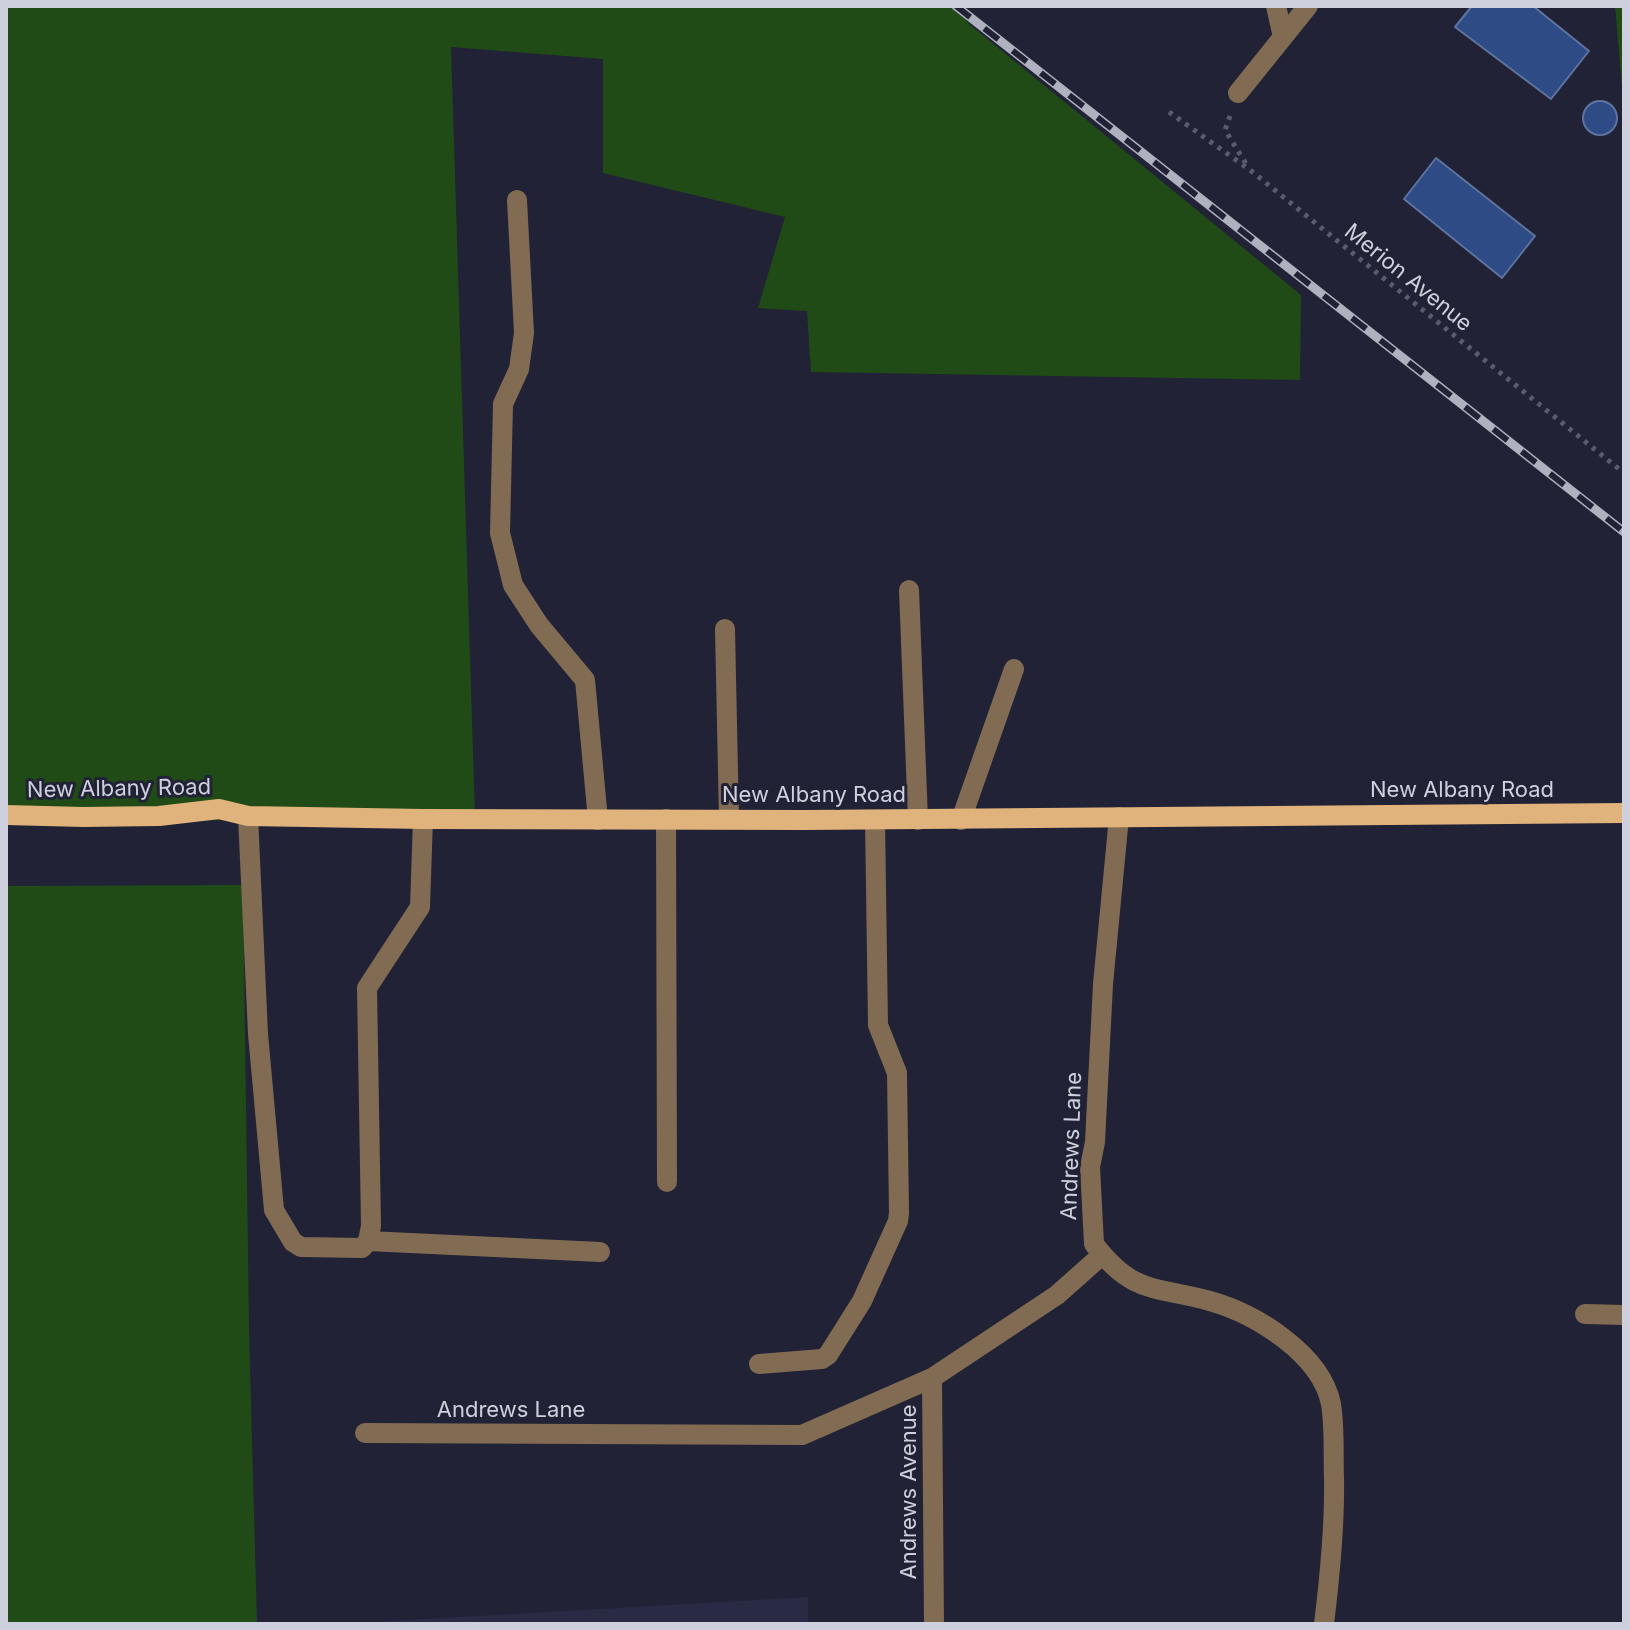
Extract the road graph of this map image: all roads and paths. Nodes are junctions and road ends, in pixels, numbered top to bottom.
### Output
1 (1276, 6) edge
2 (1308, 6) edge
3 (1283, 37) junction
4 (1238, 93) joint
5 (1169, 112) dead end
6 (1250, 170) junction
7 (517, 200) dead end
8 (1624, 473) edge
9 (909, 590) dead end
10 (725, 629) dead end
11 (1014, 669) dead end
12 (1624, 813) edge
13 (6, 815) edge
14 (248, 816) junction
15 (1119, 817) junction
16 (423, 819) junction
17 (666, 819) junction
18 (729, 819) junction
19 (598, 820) junction
20 (875, 820) junction
21 (918, 820) junction
22 (961, 820) junction
23 (667, 1182) dead end
24 (368, 1241) junction
25 (600, 1252) dead end
26 (1102, 1255) junction
27 (1585, 1314) dead end
28 (1624, 1315) edge
29 (759, 1364) dead end
30 (932, 1378) junction
31 (365, 1433) dead end
32 (934, 1624) edge
33 (1324, 1624) edge

1 - 3 street
2 - 3 street
3 - 4 street
4 - 6 path
5 - 6 path, Merion Avenue
6 - 8 path, Merion Avenue
7 - 19 street
9 - 21 street
10 - 18 street
11 - 22 street
12 - 15 main road, New Albany Road
13 - 14 main road, New Albany Road
14 - 16 main road, New Albany Road
14 - 24 street
15 - 22 main road, New Albany Road
15 - 26 street, Andrews Lane
16 - 19 main road, New Albany Road
16 - 24 street
17 - 18 main road, New Albany Road
17 - 19 main road, New Albany Road
17 - 23 street
18 - 20 main road, New Albany Road
20 - 21 main road, New Albany Road
20 - 29 street
21 - 22 main road, New Albany Road
24 - 25 street
26 - 30 street, Andrews Avenue
26 - 33 street
27 - 28 street
30 - 31 street, Andrews Lane
30 - 32 street, Andrews Avenue

